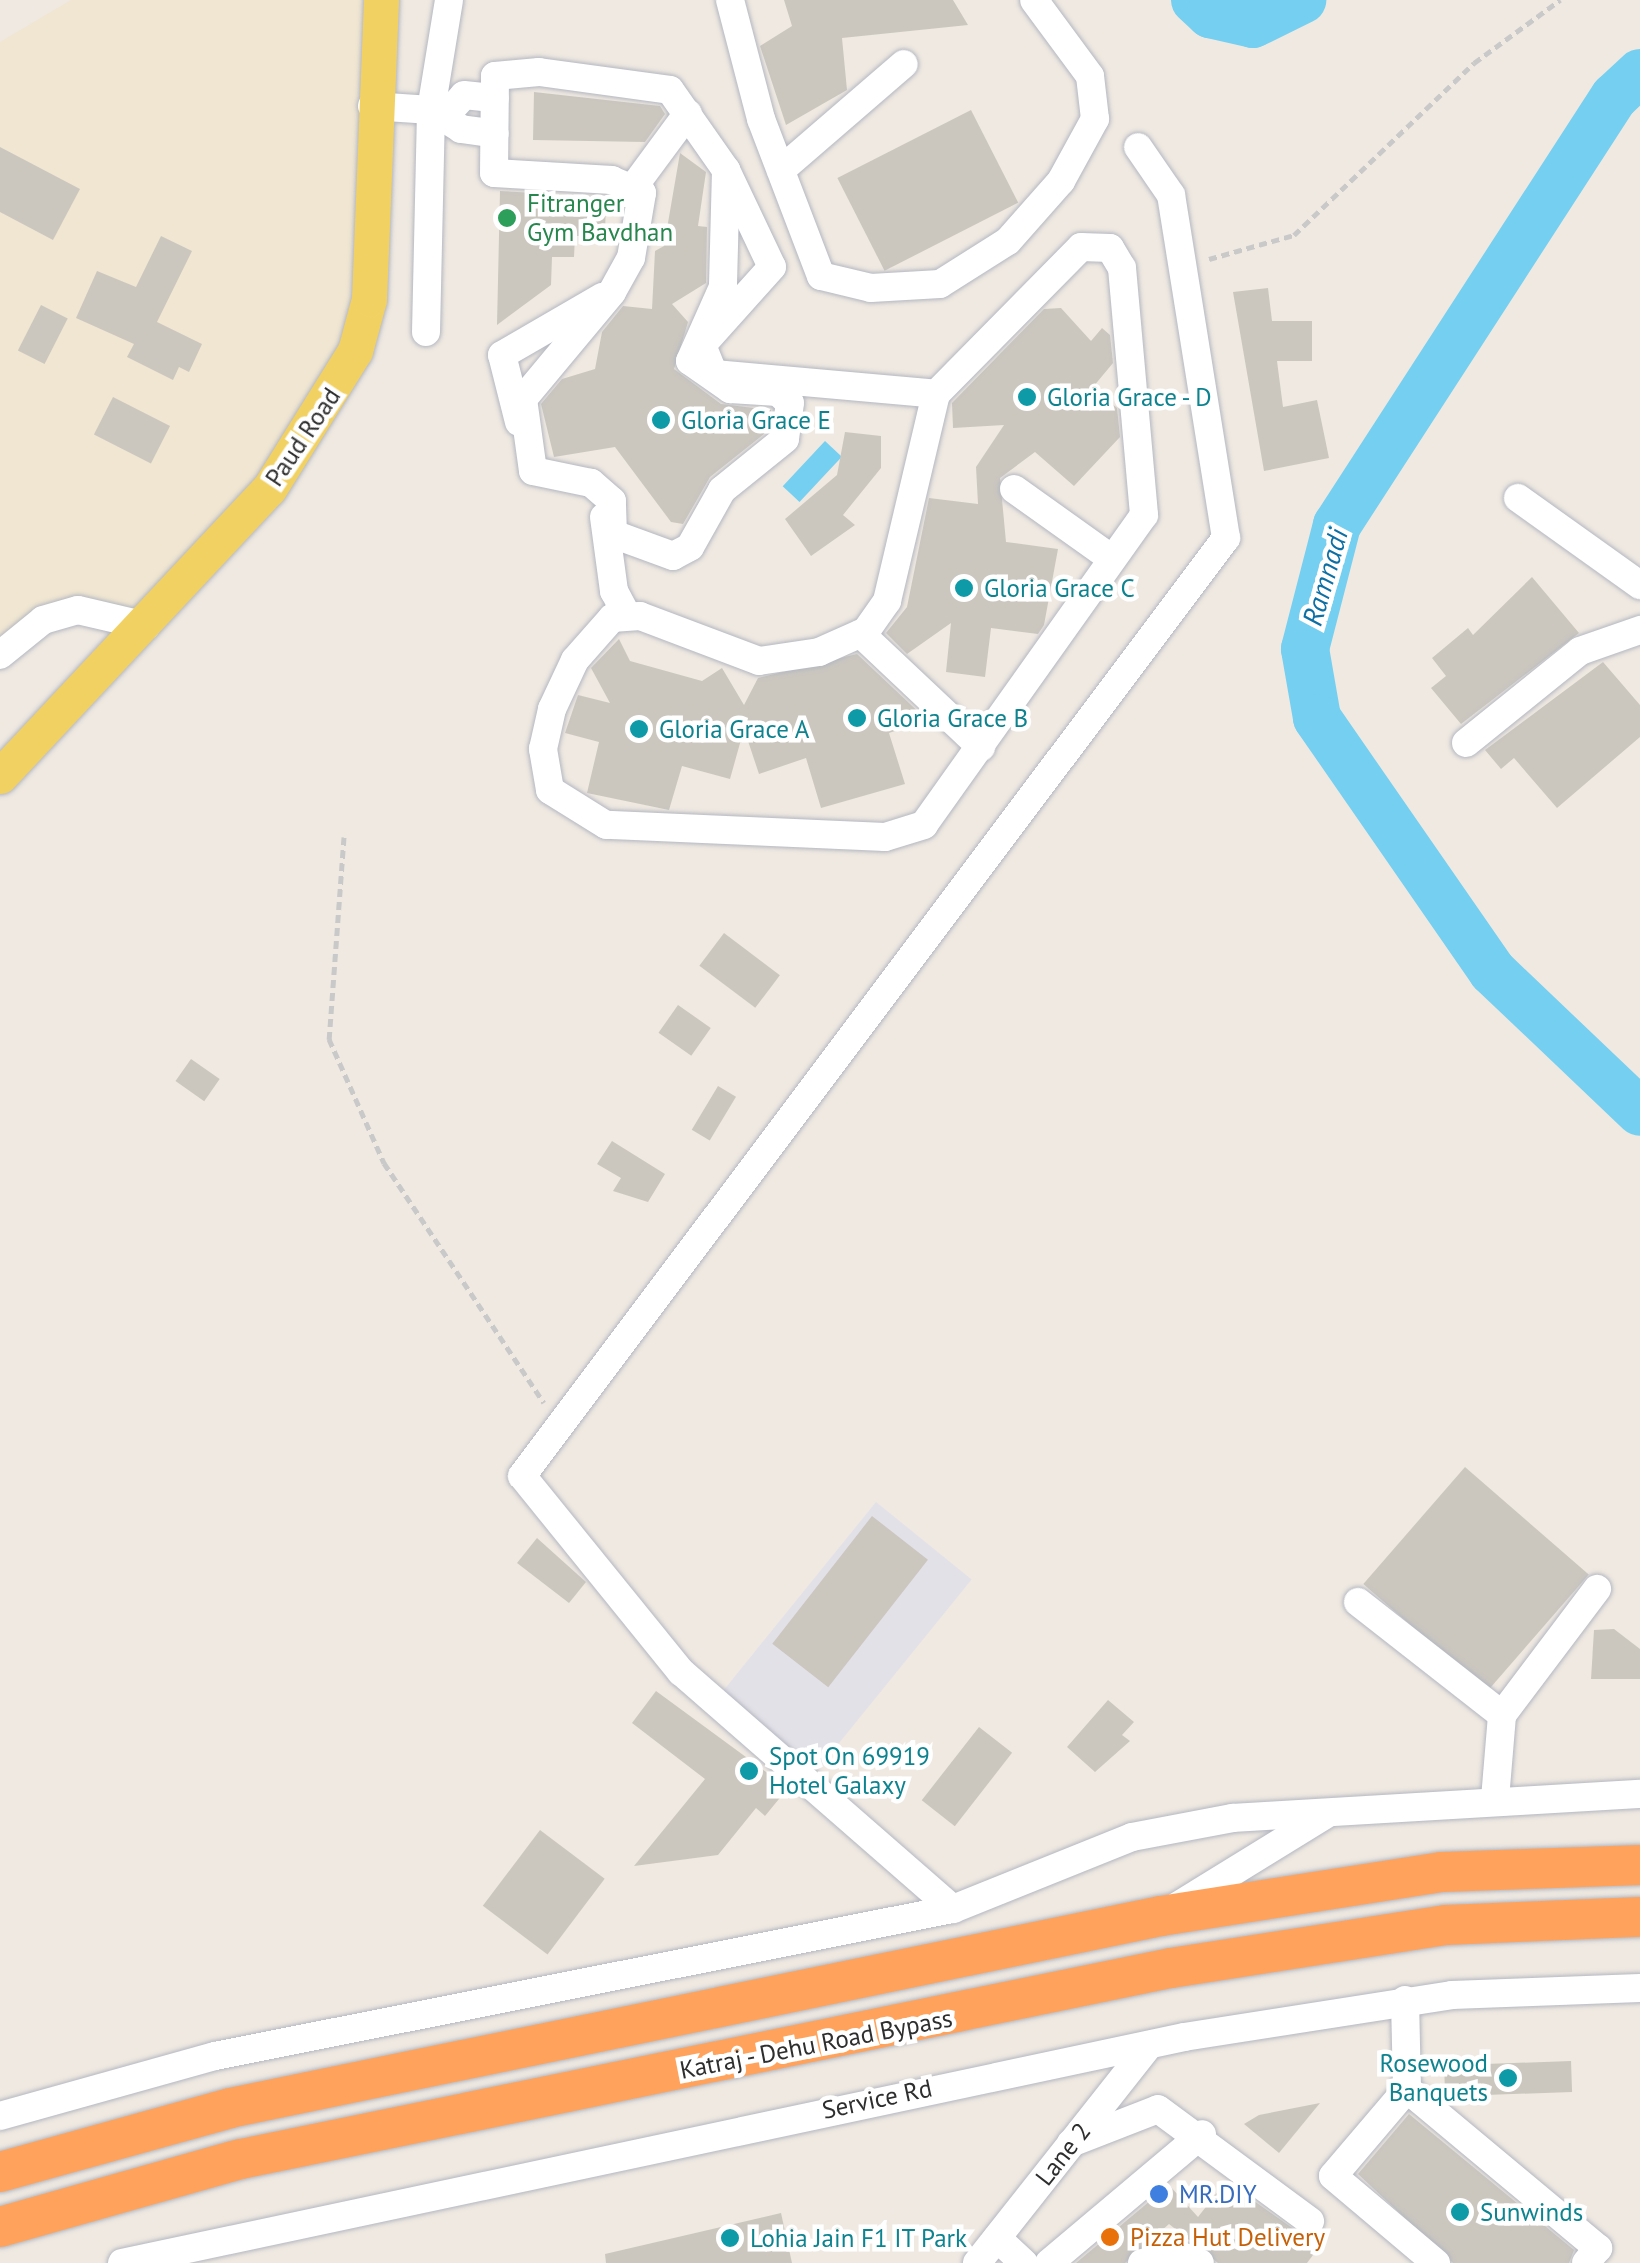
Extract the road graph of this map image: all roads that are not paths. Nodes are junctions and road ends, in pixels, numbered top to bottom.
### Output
1 (381, 0) edge
2 (449, 0) edge
3 (1034, 0) edge
4 (731, 1) edge
5 (904, 64) dead end
6 (495, 98) junction
7 (372, 106) junction
8 (439, 112) junction
9 (688, 114) junction
10 (495, 134) junction
11 (1138, 147) dead end
12 (726, 170) junction
13 (781, 170) junction
14 (635, 185) junction
15 (612, 292) junction
16 (426, 332) dead end
17 (936, 394) junction
18 (1014, 490) dead end
19 (1518, 498) dead end
20 (1112, 559) junction
21 (1640, 585) edge
22 (626, 614) junction
23 (146, 626) junction
24 (1640, 630) edge
25 (860, 634) junction
26 (0, 654) edge
27 (1466, 743) dead end
28 (981, 747) junction
29 (0, 776) edge
30 (1597, 1589) dead end
31 (1358, 1602) dead end
32 (1502, 1715) junction
33 (1640, 1794) edge
34 (1495, 1799) junction
35 (1330, 1812) junction
36 (1640, 1865) edge
37 (952, 1909) junction
38 (1161, 1916) junction
39 (1640, 1917) edge
40 (1640, 1988) edge
41 (1405, 2000) junction
42 (1148, 2044) junction
43 (1407, 2088) junction
44 (0, 2116) edge
45 (1202, 2134) junction
46 (1071, 2143) junction
47 (0, 2172) edge
48 (1310, 2221) dead end
49 (0, 2226) edge
50 (996, 2238) junction
51 (122, 2263) edge
52 (977, 2263) edge
53 (1024, 2263) edge
54 (1050, 2263) edge
55 (1142, 2263) edge
56 (1200, 2263) edge
57 (1436, 2263) edge
58 (1586, 2263) edge

1 - 7 main road, Paud Road
2 - 8 street
3 - 13 street
4 - 13 street
5 - 13 street
6 - 8 street
6 - 9 street
6 - 10 street
7 - 8 street
7 - 23 main road, Paud Road
8 - 10 street
8 - 16 street
9 - 12 street
9 - 14 street
10 - 14 street
11 - 37 street
12 - 15 street
12 - 17 street
14 - 15 street
15 - 22 street
17 - 20 street
17 - 25 street
18 - 20 street
19 - 21 street
20 - 28 street
22 - 25 street
22 - 28 street
23 - 26 street
23 - 29 main road, Paud Road
24 - 27 street
25 - 28 street
30 - 32 street
31 - 32 street
32 - 34 street
33 - 34 street
34 - 35 street
35 - 37 street
35 - 38 street
36 - 38 highway
37 - 44 street
38 - 47 highway
39 - 49 highway, Katraj - Dehu Road Bypass
40 - 41 street, Service Rd
41 - 42 street, Service Rd
41 - 43 street
42 - 46 street, Lane 2
42 - 51 street, Service Rd
43 - 57 street
43 - 58 street
45 - 46 street
45 - 48 street
45 - 54 street
46 - 50 street, Lane 2
50 - 52 street, Lane 2
50 - 53 street
55 - 56 street

